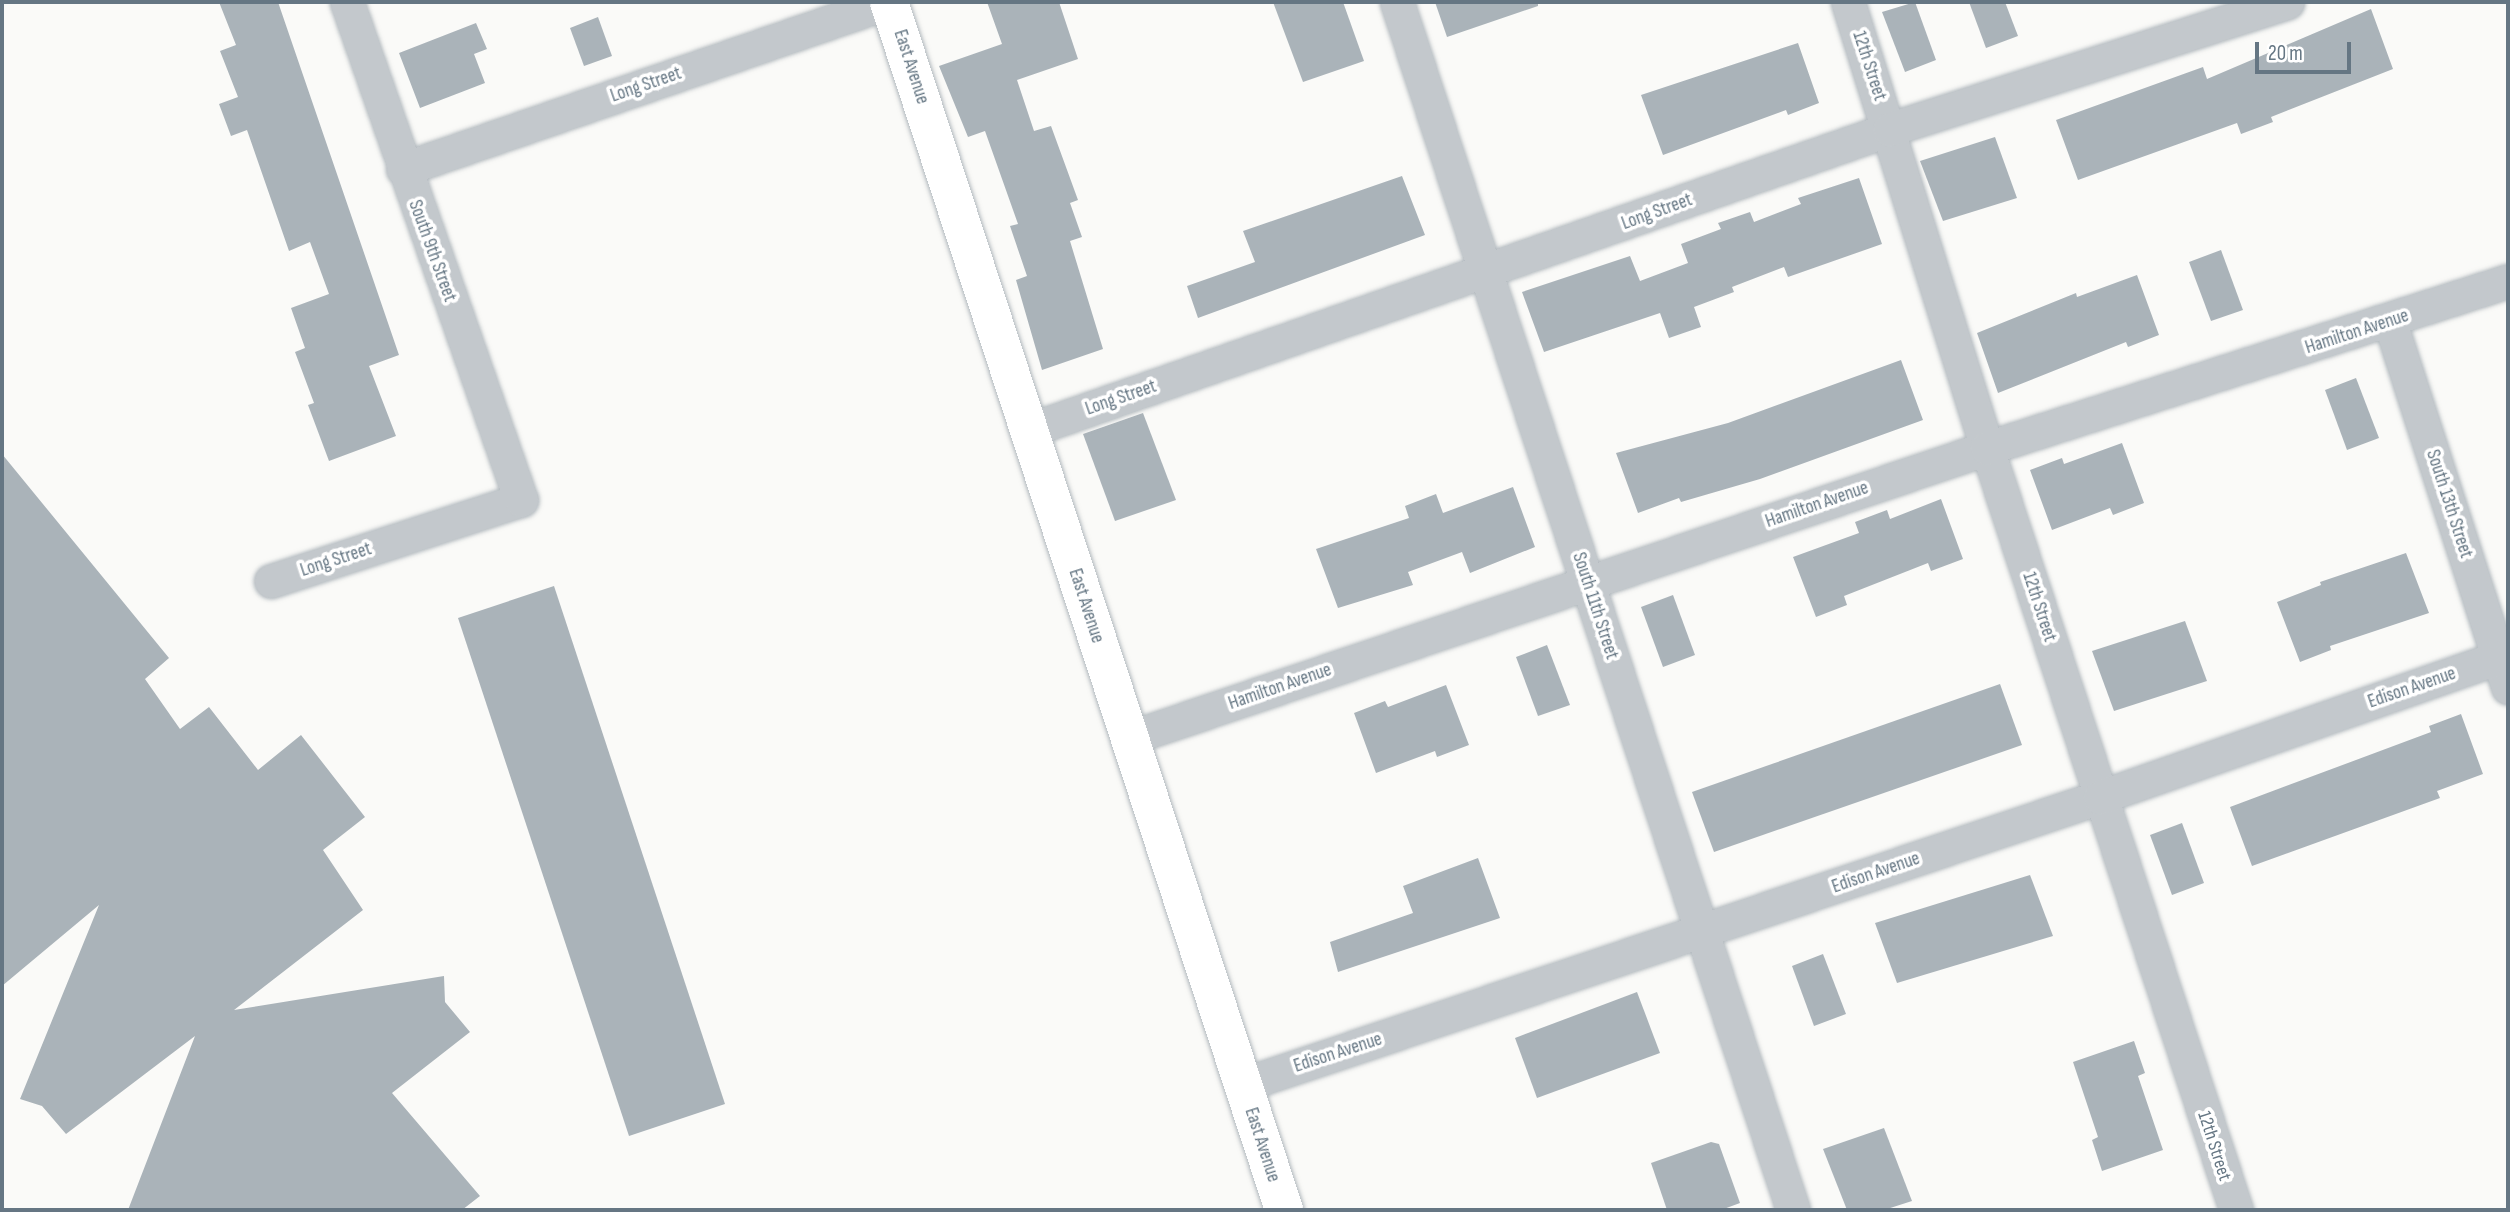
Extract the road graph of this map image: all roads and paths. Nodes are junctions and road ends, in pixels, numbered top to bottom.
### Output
1 (347, 2) edge
2 (889, 2) edge
3 (1397, 2) edge
4 (1848, 2) edge
5 (2286, 2) edge
6 (1890, 129) junction
7 (403, 169) junction
8 (1486, 274) junction
9 (2508, 281) edge
10 (2390, 321) junction
11 (1029, 430) junction
12 (1987, 448) junction
13 (521, 500) joint
14 (271, 581) dead end
15 (1587, 582) junction
16 (2505, 666) edge
17 (1129, 738) junction
18 (2100, 797) junction
19 (1702, 932) junction
20 (1242, 1085) junction
21 (1283, 1210) edge
22 (1793, 1210) edge
23 (2235, 1210) edge

1 - 7 street, South 9th Street
2 - 7 street, Long Street
2 - 11 street, East Avenue
3 - 8 street, South 11th Street
4 - 6 street, 12th Street
5 - 6 street, Long Street
6 - 8 street, Long Street
6 - 12 street, 12th Street
7 - 13 street, South 9th Street
8 - 11 street, Long Street
8 - 15 street, South 11th Street
9 - 10 street, Hamilton Avenue
10 - 12 street, Hamilton Avenue
10 - 16 street, South 13th Street
11 - 17 street, East Avenue
12 - 15 street, Hamilton Avenue
12 - 18 street, 12th Street
13 - 14 street, Long Street
15 - 17 street, Hamilton Avenue
15 - 19 street, South 11th Street
16 - 18 street, Edison Avenue
17 - 20 street, East Avenue
18 - 19 street, Edison Avenue
18 - 23 street, 12th Street
19 - 20 street, Edison Avenue
19 - 22 street, South 11th Street
20 - 21 street, East Avenue

